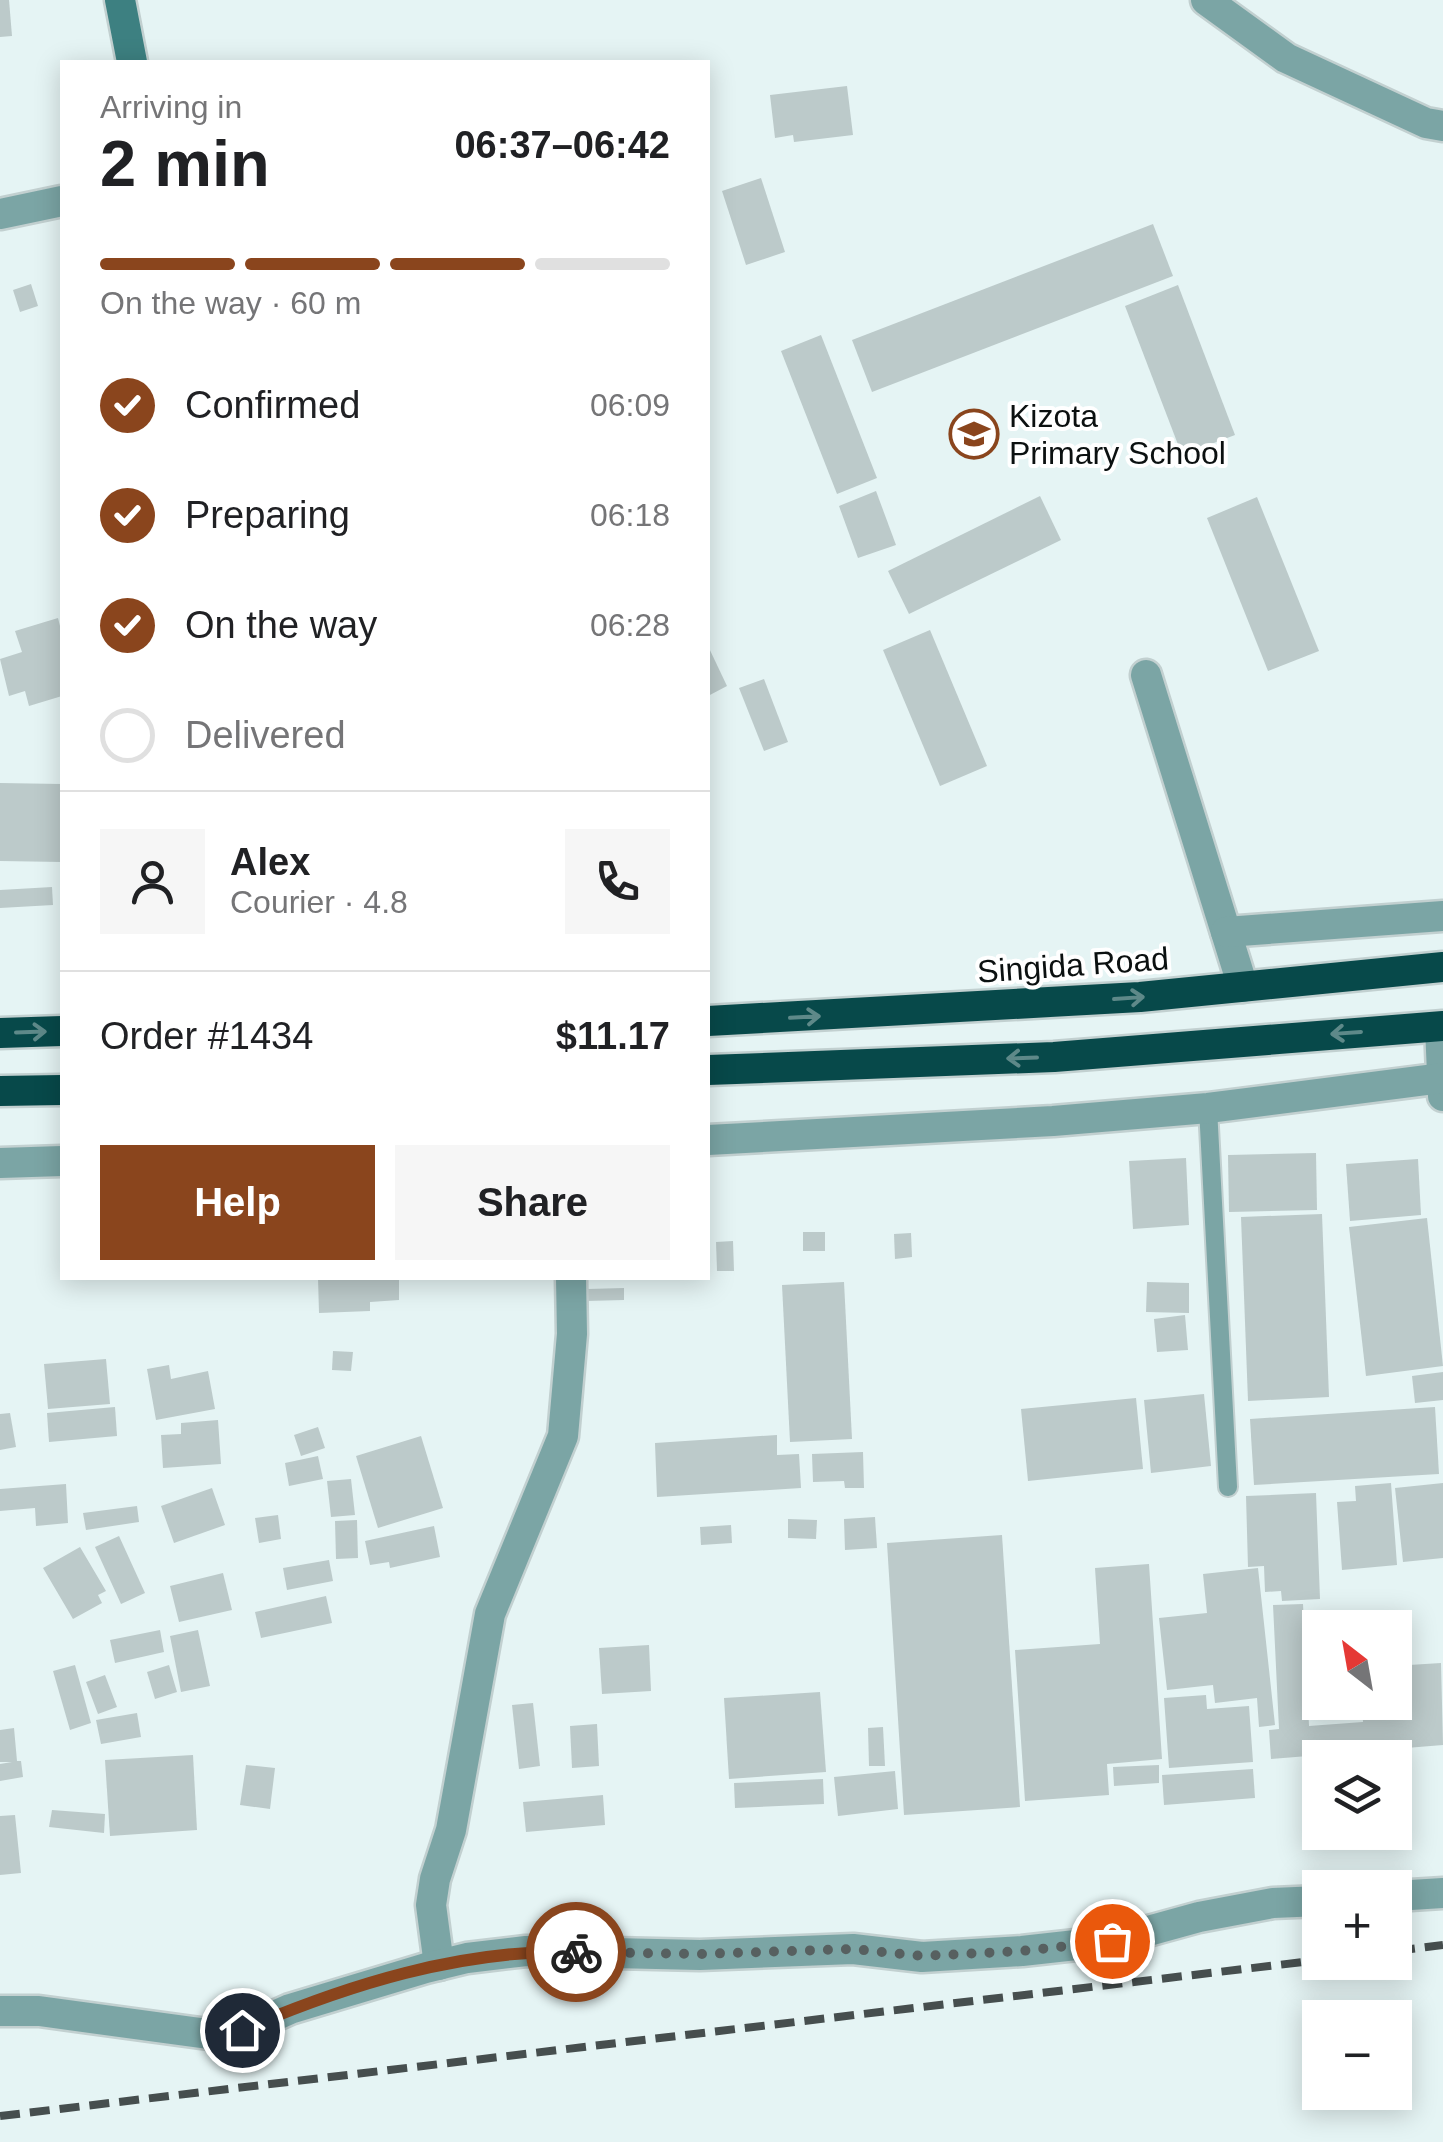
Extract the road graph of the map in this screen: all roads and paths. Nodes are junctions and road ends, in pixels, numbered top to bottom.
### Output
1 (120, 0) edge
2 (1206, 0) edge
3 (132, 60) edge
4 (1443, 126) edge
5 (60, 201) edge
6 (0, 214) edge
7 (1146, 675) dead end
8 (1443, 916) edge
9 (1226, 932) junction
10 (1443, 967) edge
11 (1243, 987) junction
12 (710, 1021) edge
13 (1441, 1026) edge
14 (60, 1031) edge
15 (0, 1033) edge
16 (710, 1070) edge
17 (1442, 1084) edge
18 (60, 1090) edge
19 (0, 1091) edge
20 (1208, 1108) junction
21 (710, 1140) edge
22 (60, 1162) edge
23 (0, 1163) edge
24 (570, 1280) edge
25 (1228, 1487) dead end
26 (1443, 1893) edge
27 (1412, 1895) edge
28 (1302, 1902) edge
29 (439, 1965) junction
30 (0, 2012) edge

1 - 3 street
2 - 4 street
5 - 6 street
7 - 9 street
8 - 9 street
9 - 11 street
10 - 11 highway, Singida Road
12 -> 11 highway, Singida Road
13 -> 16 highway
13 - 17 street
15 -> 14 highway
17 - 20 street
18 - 19 highway
20 - 21 street
20 - 25 lane
22 - 23 street
24 - 29 street
26 - 27 street
28 - 29 street
29 - 30 street

